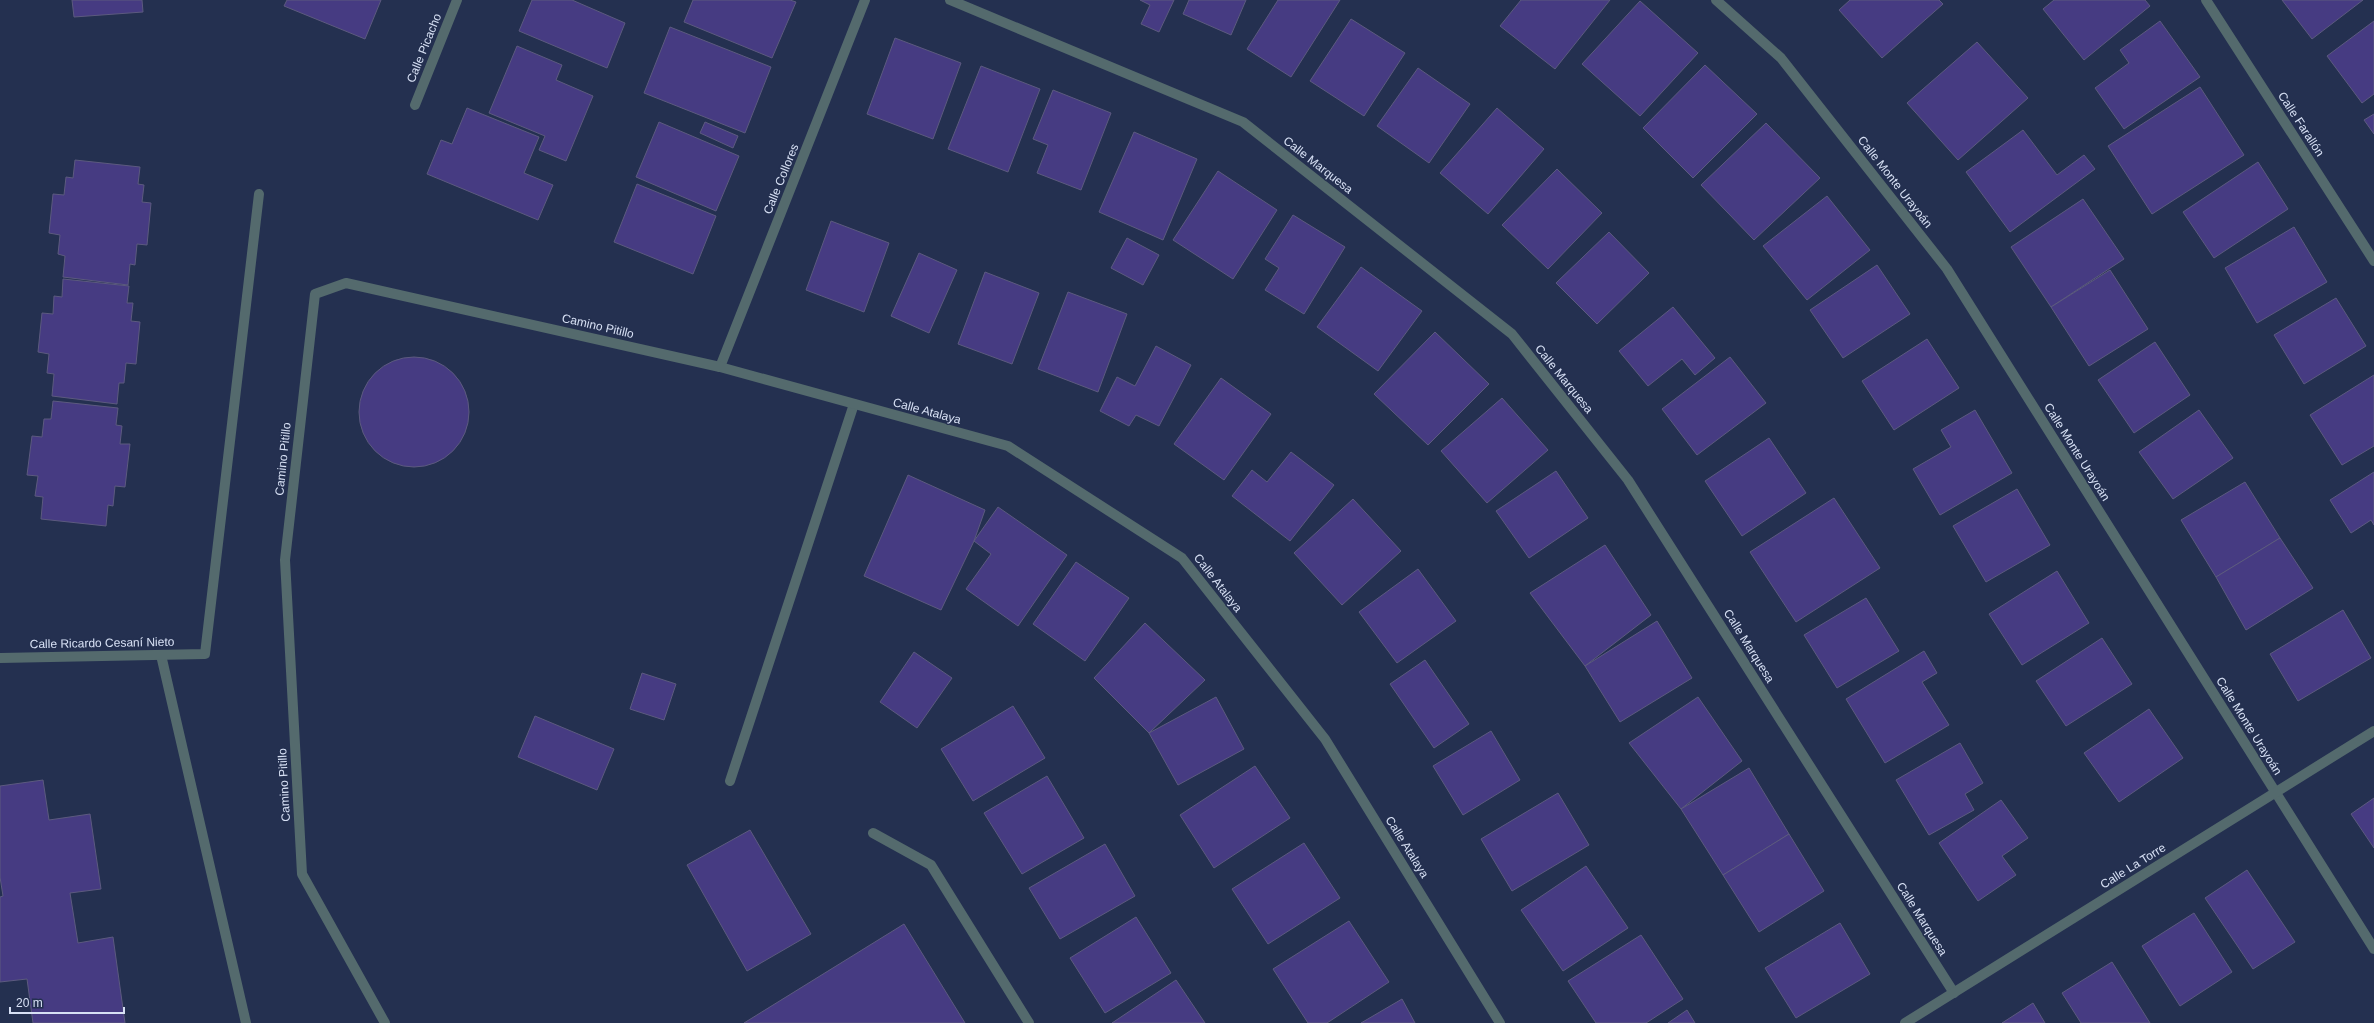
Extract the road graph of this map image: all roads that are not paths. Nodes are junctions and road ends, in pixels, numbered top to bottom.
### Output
1 (457, 0) edge
2 (865, 0) edge
3 (950, 0) edge
4 (1716, 0) edge
5 (2206, 0) edge
6 (415, 105) dead end
7 (259, 194) dead end
8 (2374, 261) edge
9 (720, 367) junction
10 (854, 404) junction
11 (162, 655) junction
12 (0, 658) edge
13 (2374, 731) edge
14 (730, 781) dead end
15 (2275, 792) junction
16 (873, 833) dead end
17 (2374, 949) edge
18 (1954, 993) junction
19 (246, 1023) edge
20 (385, 1023) edge
21 (1029, 1023) edge
22 (1500, 1023) edge
23 (1905, 1023) edge

1 - 6 street, Calle Picacho
2 - 9 street, Calle Collores
3 - 18 street, Calle Marquesa
4 - 15 street, Calle Monte Urayoán
5 - 8 street, Calle Farallón
7 - 11 street, Calle Ricardo Cesaní Nieto
9 - 10 street, Calle Atalaya
9 - 20 street, Camino Pitillo
10 - 14 street
10 - 22 street, Calle Atalaya
11 - 12 street, Calle Ricardo Cesaní Nieto
11 - 19 street
13 - 15 street, Calle La Torre
15 - 17 street, Calle Monte Urayoán
15 - 18 street, Calle La Torre
16 - 21 street
18 - 23 street, Calle La Torre

